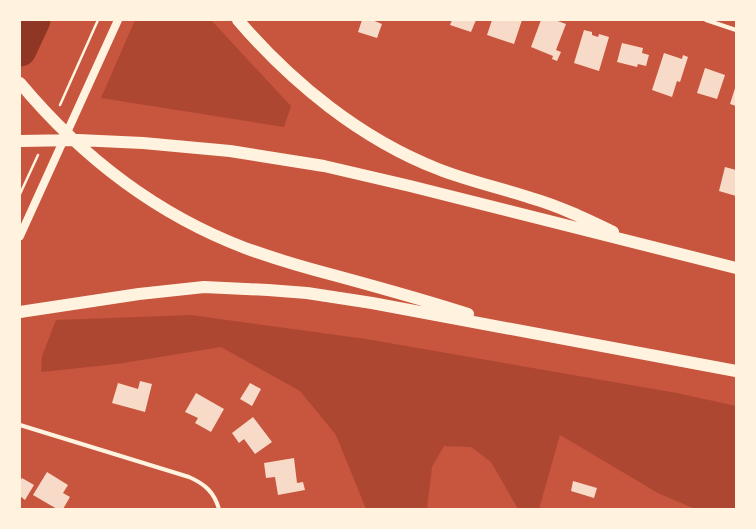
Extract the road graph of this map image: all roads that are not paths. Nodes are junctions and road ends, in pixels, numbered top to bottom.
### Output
1 (118, 20) edge
2 (238, 20) edge
3 (706, 20) edge
4 (736, 30) edge
5 (20, 83) edge
6 (20, 141) edge
7 (20, 236) edge
8 (637, 243) junction
9 (736, 268) edge
10 (20, 312) edge
11 (507, 328) junction
12 (736, 371) edge
13 (20, 425) edge
14 (219, 509) edge

1 - 7 main road
2 - 8 highway
3 - 4 street
5 - 11 highway
6 - 8 highway
8 - 9 highway
10 - 11 highway
11 - 12 highway
13 - 14 street

